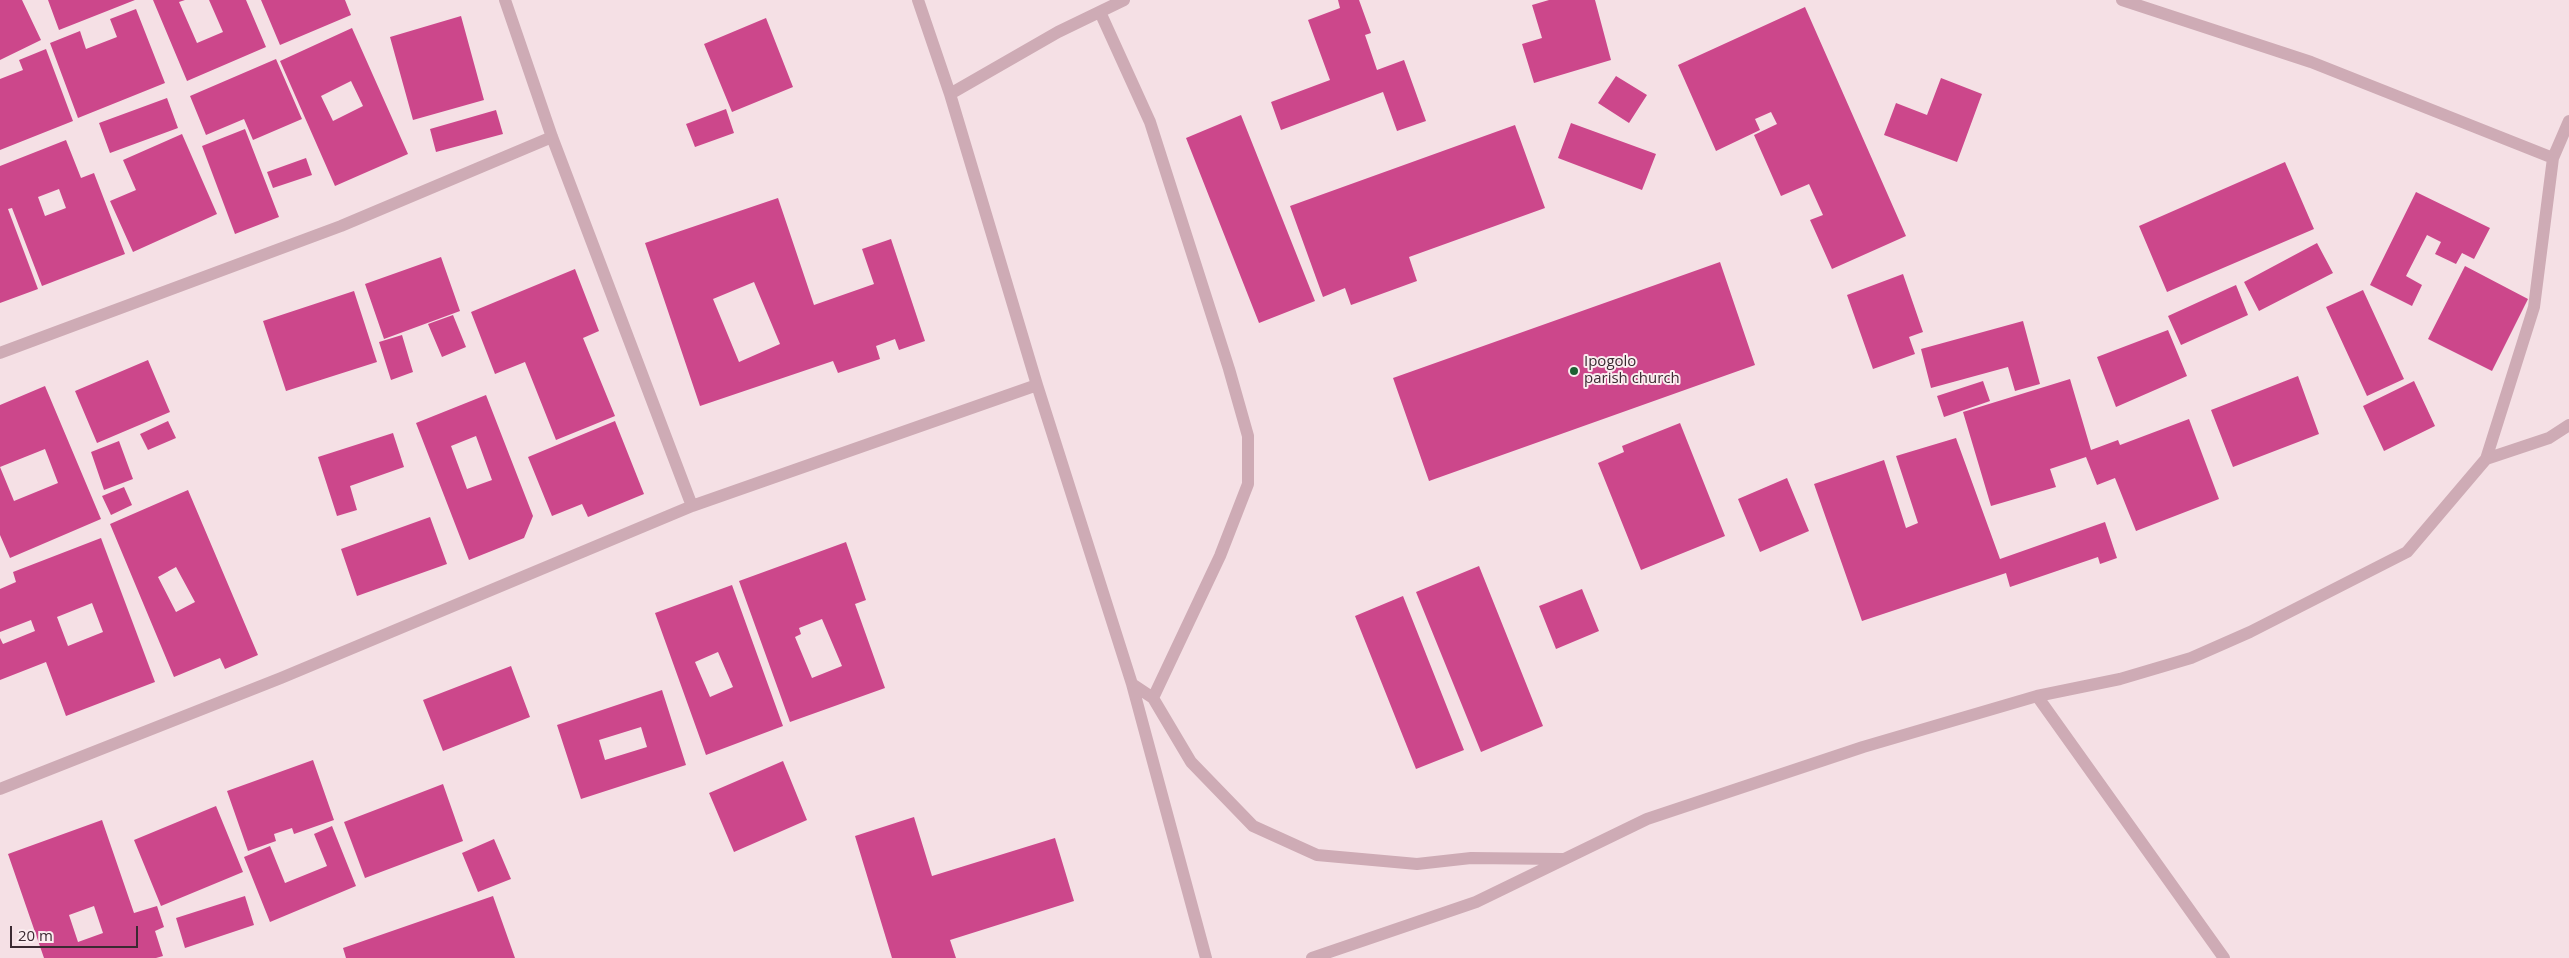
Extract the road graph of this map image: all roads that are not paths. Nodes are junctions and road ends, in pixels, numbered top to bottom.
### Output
1 (505, 0) edge
2 (918, 0) edge
3 (1124, 0) edge
4 (2122, 0) edge
5 (1100, 12) junction
6 (950, 94) junction
7 (2569, 121) edge
8 (552, 137) junction
9 (2553, 158) junction
10 (0, 353) edge
11 (1037, 385) junction
12 (2569, 425) edge
13 (2486, 459) junction
14 (692, 506) junction
15 (1132, 684) junction
16 (2037, 696) junction
17 (1153, 698) junction
18 (0, 789) edge
19 (1566, 859) junction
20 (1206, 958) edge
21 (1312, 958) edge
22 (2224, 958) edge

1 - 8 street
2 - 6 street
3 - 5 street
4 - 9 street
5 - 6 street
5 - 17 street
6 - 11 street
7 - 9 street
8 - 10 street
8 - 14 street
9 - 13 street
11 - 14 street
11 - 15 street
12 - 13 street
13 - 16 street
14 - 18 street
15 - 17 street
15 - 20 street
16 - 19 street
16 - 22 street
17 - 19 street
19 - 21 street

